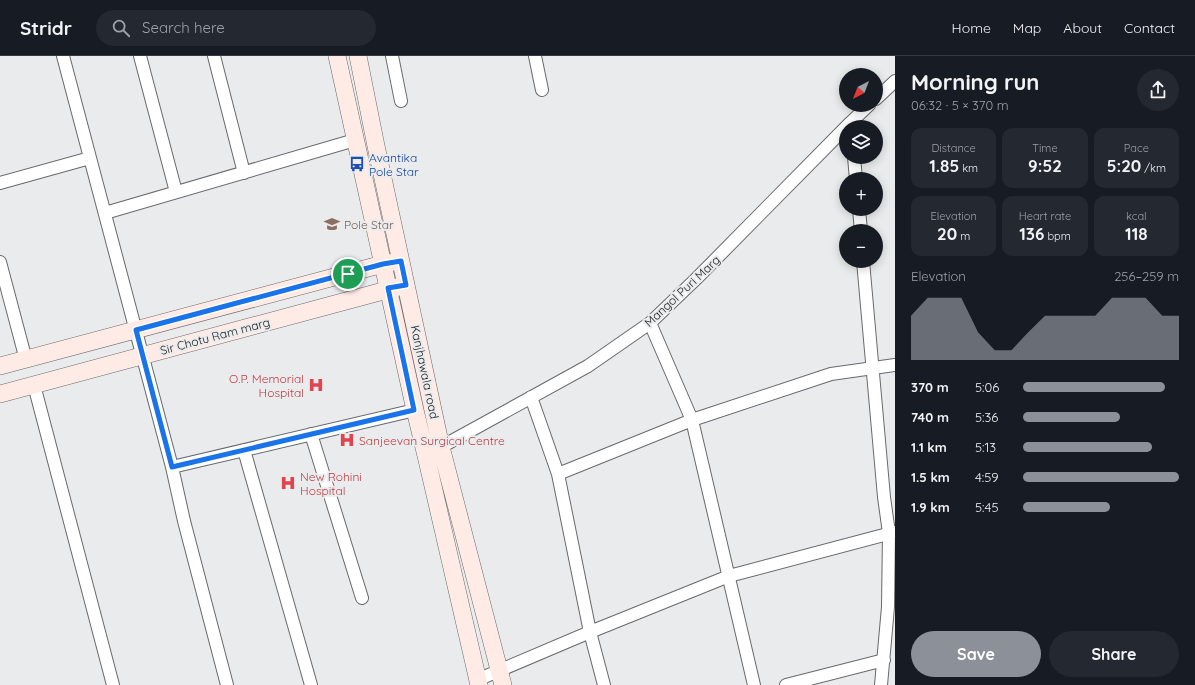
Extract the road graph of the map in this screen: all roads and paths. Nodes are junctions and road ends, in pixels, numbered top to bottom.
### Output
1 (63, 56) edge
2 (140, 56) edge
3 (214, 56) edge
4 (337, 56) edge
5 (358, 56) edge
6 (392, 56) edge
7 (535, 56) edge
8 (895, 81) edge
9 (542, 90) dead end
10 (883, 92) edge
11 (401, 101) dead end
12 (862, 112) edge
13 (855, 120) edge
14 (839, 136) edge
15 (355, 140) junction
16 (90, 158) junction
17 (244, 172) junction
18 (0, 183) edge
19 (176, 192) junction
20 (105, 213) junction
21 (401, 261) junction
22 (0, 262) edge
23 (383, 264) junction
24 (864, 268) edge
25 (406, 285) junction
26 (388, 288) junction
27 (650, 322) junction
28 (136, 330) junction
29 (143, 356) junction
30 (26, 360) junction
31 (895, 365) edge
32 (0, 366) edge
33 (873, 368) junction
34 (34, 385) junction
35 (0, 394) edge
36 (531, 397) junction
37 (414, 410) junction
38 (692, 420) junction
39 (312, 434) junction
40 (441, 447) junction
41 (244, 450) junction
42 (172, 467) junction
43 (558, 474) junction
44 (892, 532) edge
45 (729, 576) junction
46 (362, 598) dead end
47 (590, 632) junction
48 (884, 660) junction
49 (501, 678) edge
50 (478, 682) edge
51 (113, 685) edge
52 (227, 685) edge
53 (311, 685) edge
54 (604, 685) edge
55 (754, 685) edge
56 (786, 685) edge
57 (881, 685) edge

1 - 16 street
2 - 19 street
3 - 17 street
4 - 15 main road, Kanjhawala road
5 - 21 main road, Kanjhawala road
6 - 11 street
7 - 9 street
8 - 10 street
12 - 13 street, Mangol Puri Marg
14 - 27 street, Mangol Puri Marg
15 - 17 street
15 - 23 main road, Kanjhawala road
16 - 18 street
16 - 20 street
17 - 19 street
19 - 20 street
20 - 28 street
21 - 23 main road
21 - 25 main road, Kanjhawala road
22 - 30 street
23 - 26 main road, Kanjhawala road
23 - 28 main road
24 - 33 street
25 - 26 main road, Sir Chotu Ram marg
25 - 40 main road, Kanjhawala road
26 - 29 main road, Sir Chotu Ram marg
26 - 37 main road, Kanjhawala road
27 - 36 street, Mangol Puri Marg
27 - 38 street
28 - 29 street
28 - 30 main road
29 - 34 main road, Sir Chotu Ram marg
29 - 42 street
30 - 32 main road
31 - 33 street
33 - 38 street
33 - 44 street
34 - 35 main road, Sir Chotu Ram marg
34 - 51 street
36 - 40 street, Mangol Puri Marg
36 - 43 street
37 - 39 street
37 - 50 main road, Kanjhawala road
38 - 43 street
38 - 45 street
39 - 41 street
39 - 46 street
40 - 49 main road, Kanjhawala road
41 - 42 street
41 - 53 street
42 - 52 street
43 - 47 street
44 - 45 street
44 - 48 street
45 - 47 street
45 - 55 street
47 - 49 street
47 - 54 street
48 - 56 street
48 - 57 street
49 - 50 street

